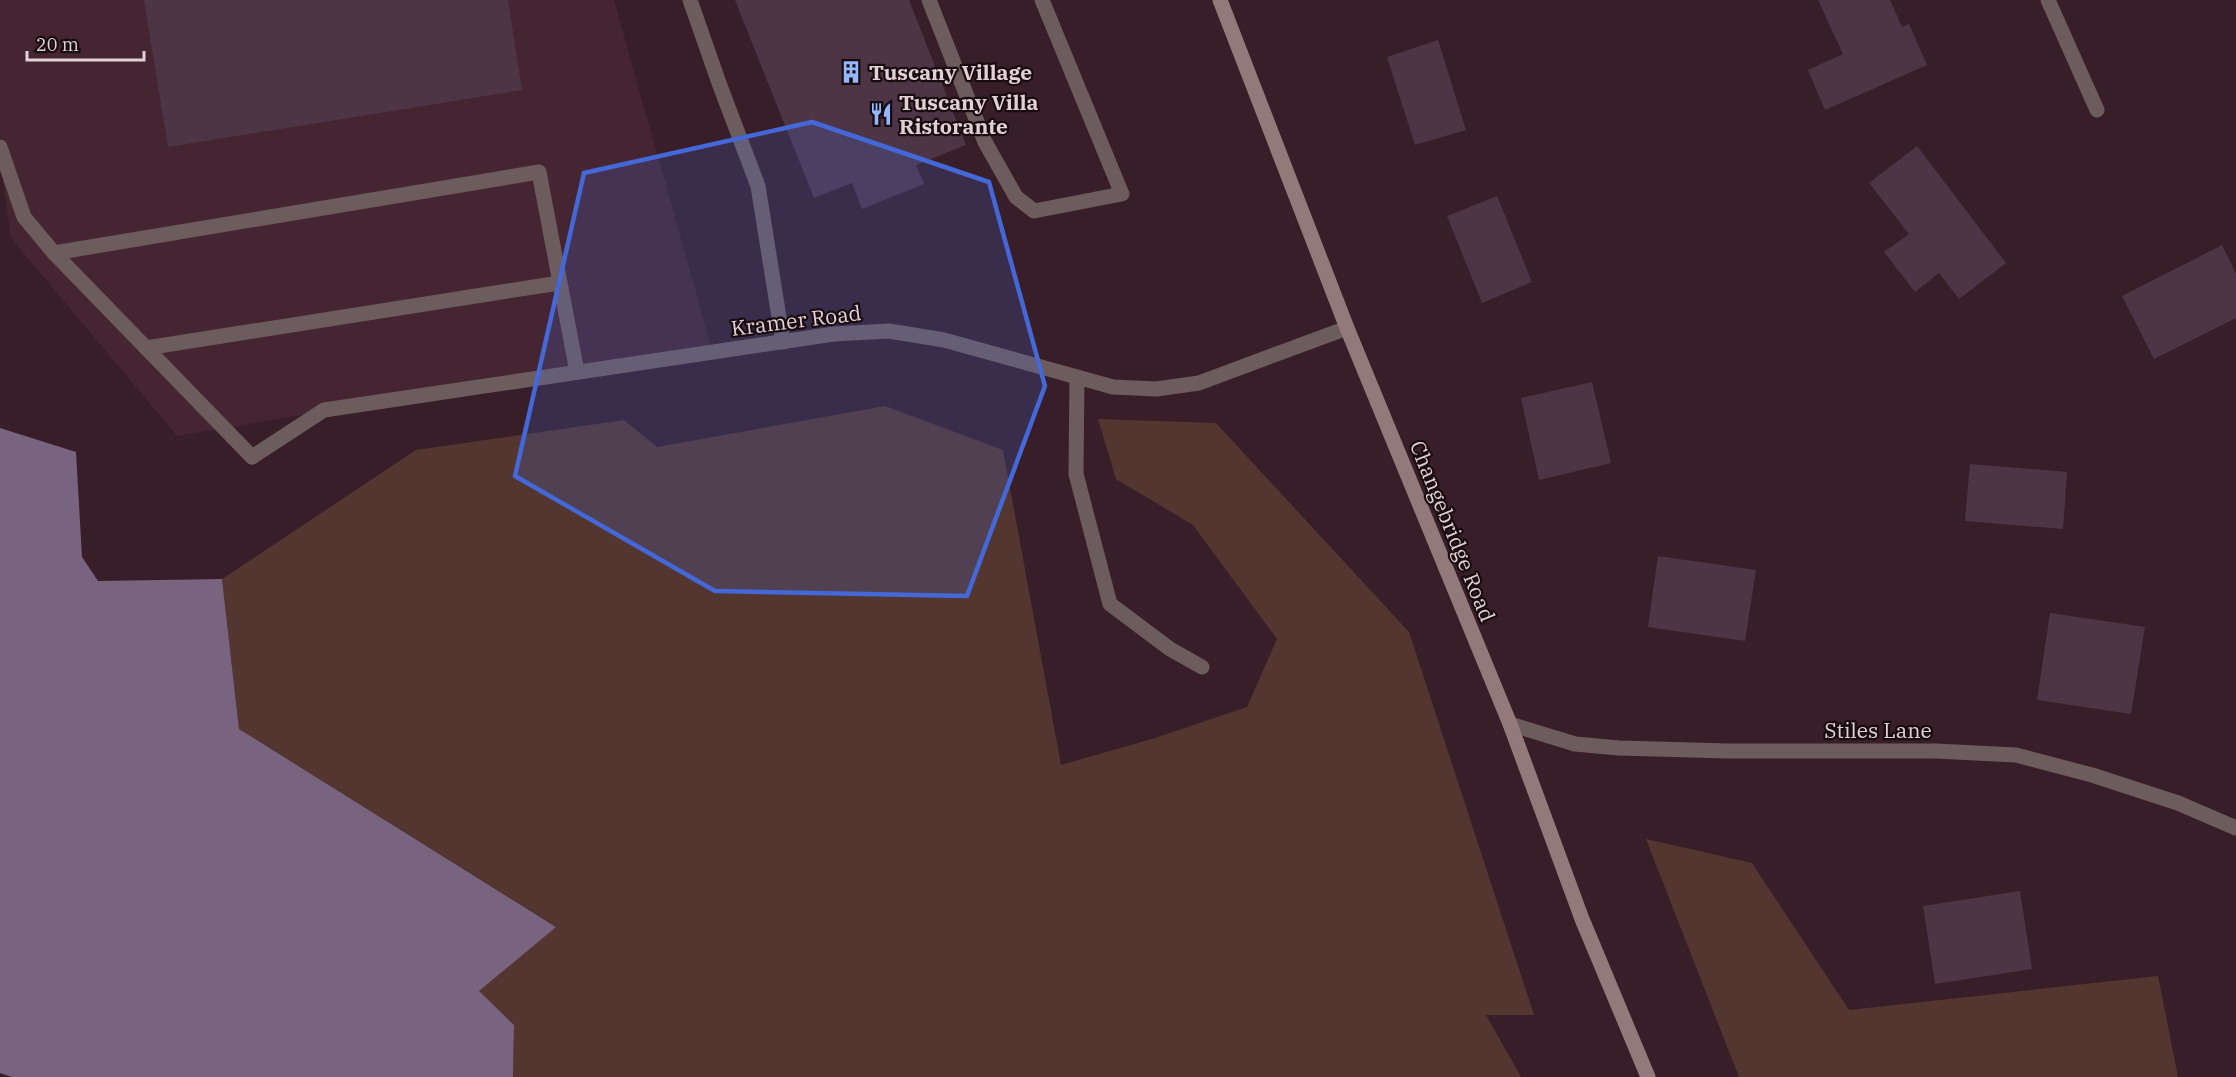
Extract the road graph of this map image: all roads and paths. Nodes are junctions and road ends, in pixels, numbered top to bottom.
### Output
1 (690, 0) edge
2 (929, 0) edge
3 (1042, 0) edge
4 (1220, 0) edge
5 (2048, 0) edge
6 (2097, 110) dead end
7 (0, 147) edge
8 (54, 253) junction
9 (559, 283) junction
10 (1347, 328) junction
11 (783, 342) junction
12 (146, 348) junction
13 (577, 372) junction
14 (1077, 377) junction
15 (1202, 667) dead end
16 (1510, 724) junction
17 (2236, 828) edge
18 (1648, 1077) edge

1 - 11 street
2 - 3 street
4 - 10 main road, Changebridge Road
5 - 6 street
7 - 8 street
8 - 9 street
8 - 12 street
9 - 12 street
9 - 13 street
10 - 14 street, Kramer Road
10 - 16 main road, Changebridge Road
11 - 13 street, Kramer Road
11 - 14 street, Kramer Road
12 - 13 street, Kramer Road
14 - 15 street
16 - 17 street, Stiles Lane
16 - 18 main road, Changebridge Road

